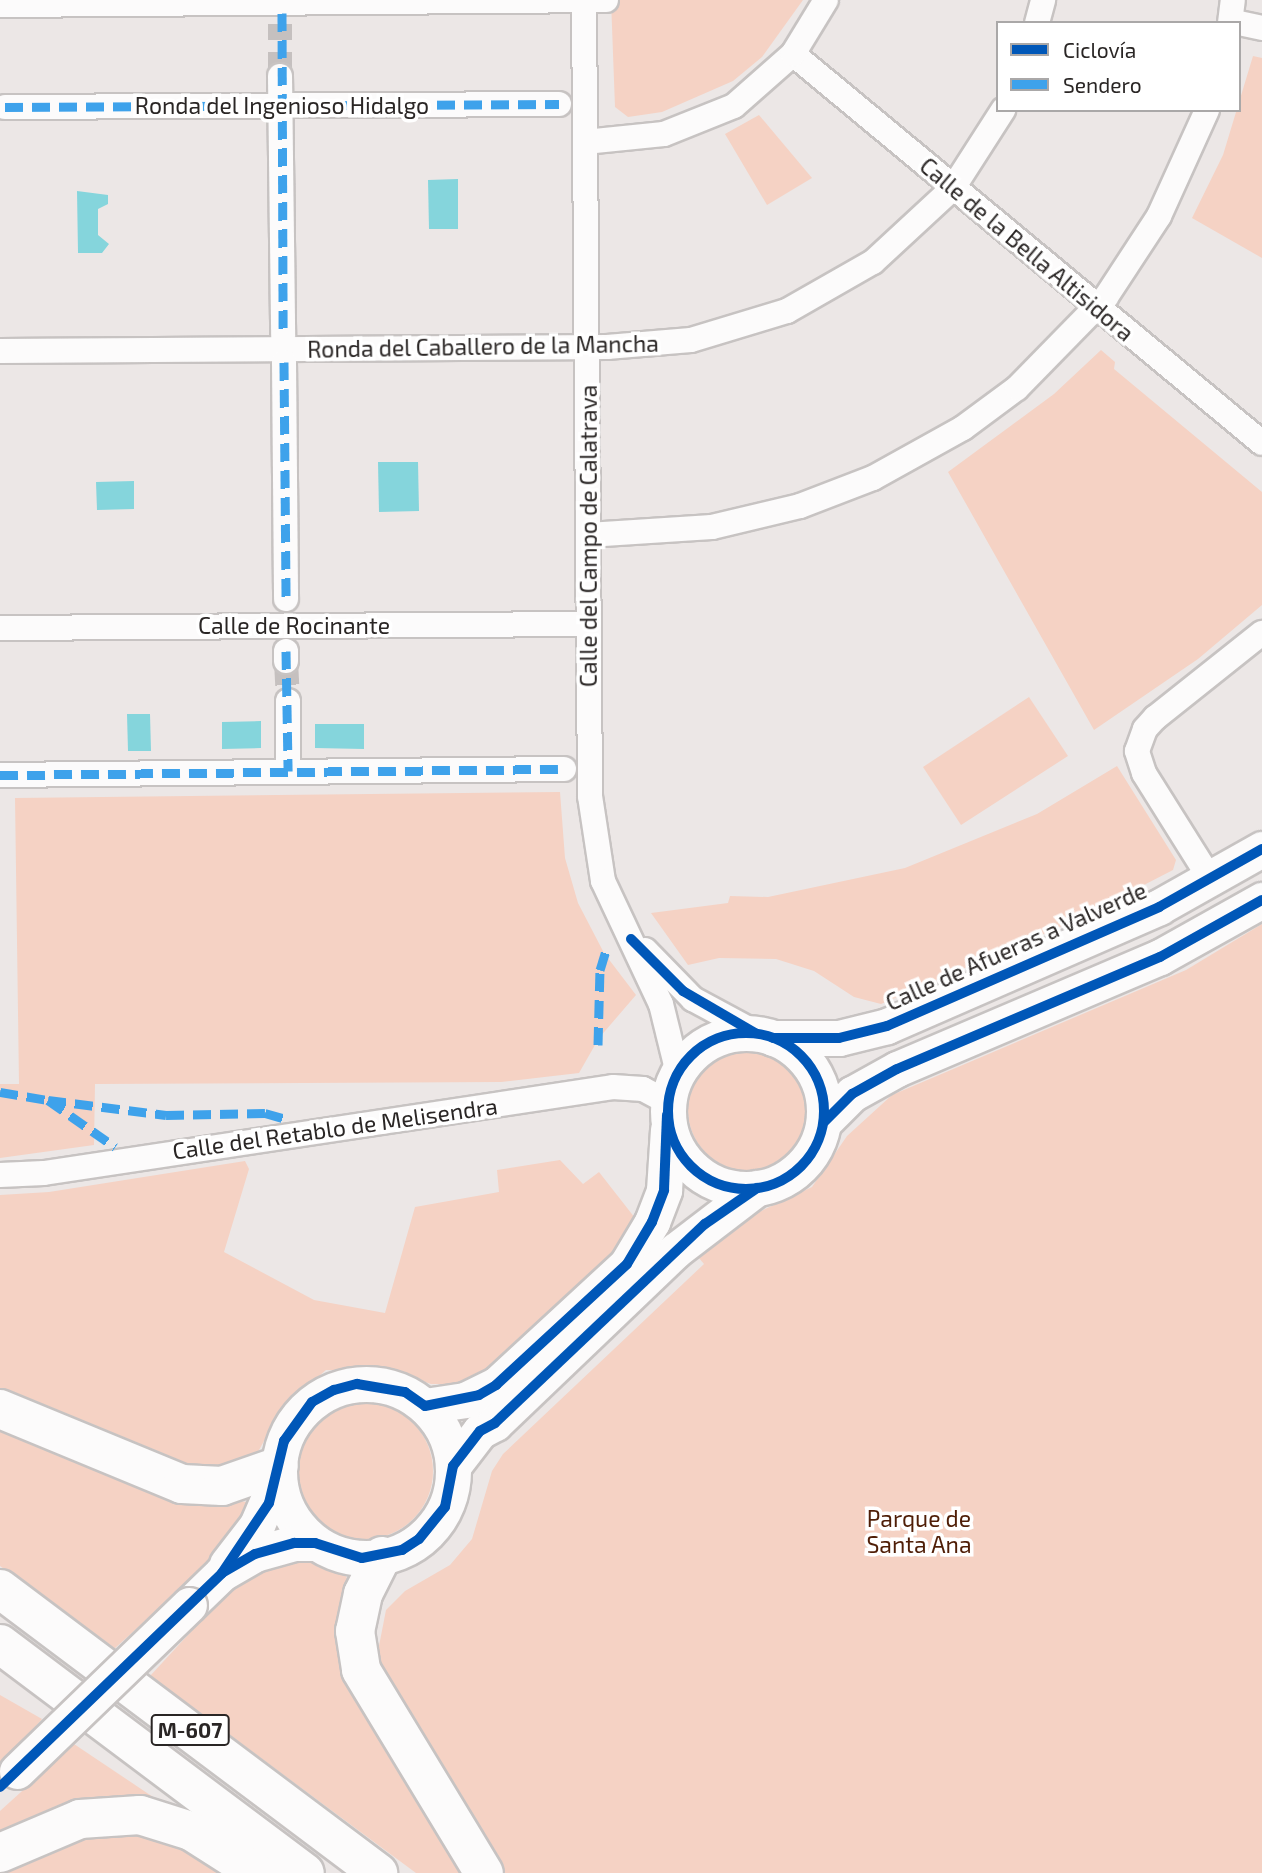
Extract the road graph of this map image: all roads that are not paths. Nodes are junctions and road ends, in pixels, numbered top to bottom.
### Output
1 (584, 0) edge
2 (606, 0) edge
3 (826, 0) edge
4 (1043, 0) edge
5 (0, 5) edge
6 (1234, 18) edge
7 (1038, 21) edge
8 (1262, 28) edge
9 (793, 54) junction
10 (280, 76) tunnel mouth
11 (559, 104) dead end
12 (279, 105) junction
13 (5, 107) dead end
14 (1002, 112) edge
15 (1206, 112) edge
16 (585, 142) junction
17 (953, 188) junction
18 (1098, 307) junction
19 (283, 337) dead end
20 (586, 348) junction
21 (0, 351) edge
22 (284, 362) dead end
23 (1262, 443) edge
24 (588, 535) junction
25 (286, 599) dead end
26 (588, 624) junction
27 (0, 628) edge
28 (1262, 633) edge
29 (288, 701) tunnel mouth
30 (564, 769) dead end
31 (288, 771) junction
32 (0, 775) edge
33 (1262, 849) edge
34 (1211, 880) junction
35 (1262, 900) edge
36 (631, 939) junction
37 (766, 1036) junction
38 (671, 1097) junction
39 (824, 1122) junction
40 (0, 1175) edge
41 (757, 1188) junction
42 (425, 1406) junction
43 (0, 1409) edge
44 (495, 1423) junction
45 (453, 1466) junction
46 (279, 1471) junction
47 (315, 1543) junction
48 (382, 1556) junction
49 (222, 1573) junction
50 (0, 1589) edge
51 (363, 1594) junction
52 (0, 1644) edge
53 (0, 1671) edge
54 (9, 1779) edge
55 (197, 1793) junction
56 (0, 1853) edge
57 (257, 1873) edge
58 (305, 1873) edge
59 (378, 1873) edge
60 (484, 1873) edge

1 - 2 street
1 - 5 street
1 - 16 street, Calle del Campo de Calatrava
3 - 9 street
4 - 7 street
6 - 8 street
9 - 16 street
9 - 17 street, Calle de la Bella Altisidora
10 - 12 street
11 - 12 street, Ronda del Ingenioso Hidalgo
12 - 13 street, Ronda del Ingenioso Hidalgo
12 - 19 street
14 - 17 street, Ronda del Caballero de la Mancha
15 - 18 street
16 - 20 street, Calle del Campo de Calatrava
17 - 18 street, Calle de la Bella Altisidora
17 - 20 street, Ronda del Caballero de la Mancha
18 - 23 street, Calle de la Bella Altisidora
18 - 24 street
20 - 21 street, Ronda del Caballero de la Mancha
20 - 24 street, Calle del Campo de Calatrava
22 - 25 street
24 - 26 street, Calle del Campo de Calatrava
26 - 27 street, Calle de Rocinante
26 - 36 street, Calle del Campo de Calatrava
28 - 34 street
29 - 31 street
30 - 31 street
31 - 32 street
33 - 34 street, Calle de Afueras a Valverde
34 - 37 street, Calle de Afueras a Valverde
35 - 39 street
36 - 37 street, Calle del Campo de Calatrava
36 - 38 street, Calle del Campo de Calatrava
37 - 38 street
37 - 39 street
38 - 40 street, Calle del Retablo de Melisendra
38 - 41 street
38 - 42 street
39 - 41 street
41 - 44 street
42 - 45 street
42 - 46 street
43 - 46 highway
44 - 45 street
44 - 51 street
45 - 48 street
46 - 47 street
46 - 49 street
47 - 48 street
47 - 49 street
48 - 51 highway
49 - 54 street, bridge
50 - 59 highway, M-607
51 - 60 highway
52 - 55 highway, M-607
53 - 55 highway
55 - 58 highway, M-607
56 - 57 highway

